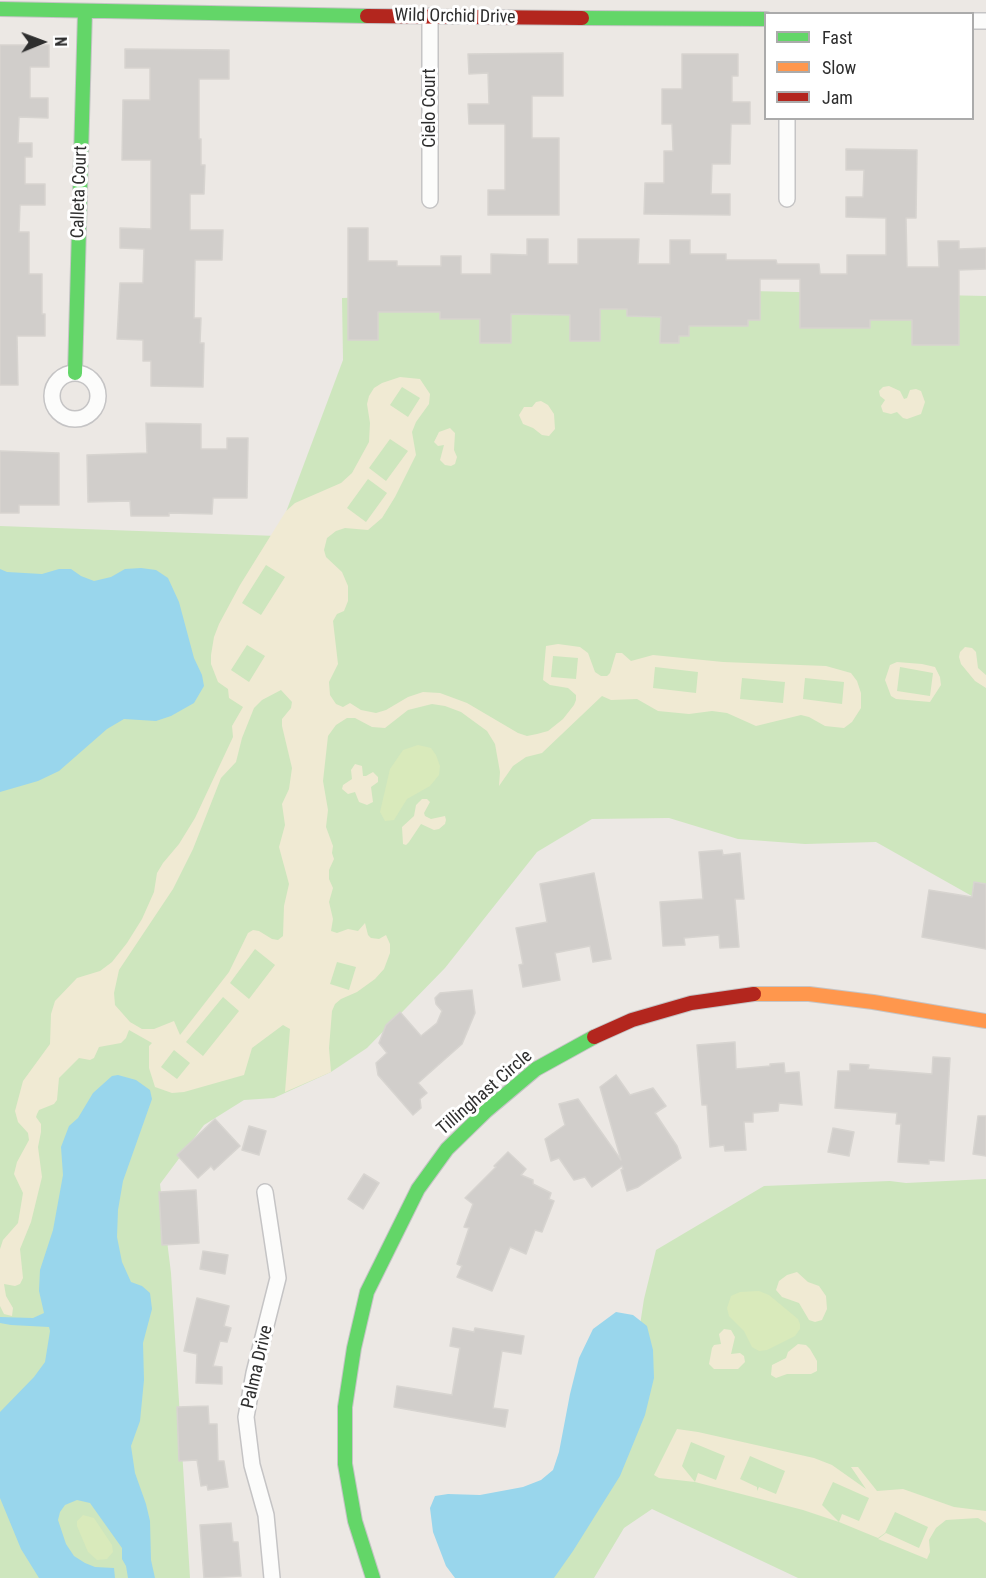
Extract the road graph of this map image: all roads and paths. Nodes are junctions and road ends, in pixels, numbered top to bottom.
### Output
1 (0, 9) edge
2 (85, 11) junction
3 (430, 16) junction
4 (764, 19) edge
5 (787, 120) edge
6 (430, 200) dead end
7 (787, 200) dead end
8 (75, 373) dead end
9 (986, 1021) edge
10 (265, 1192) dead end
11 (272, 1578) edge
12 (373, 1578) edge

1 - 2 street, Wild Orchid Drive
2 - 3 street, Wild Orchid Drive
2 - 8 street, Calleta Court
3 - 4 street, Wild Orchid Drive
3 - 6 street, Cielo Court
5 - 7 street
9 - 12 street, Tillinghast Circle
10 - 11 street, Palma Drive

